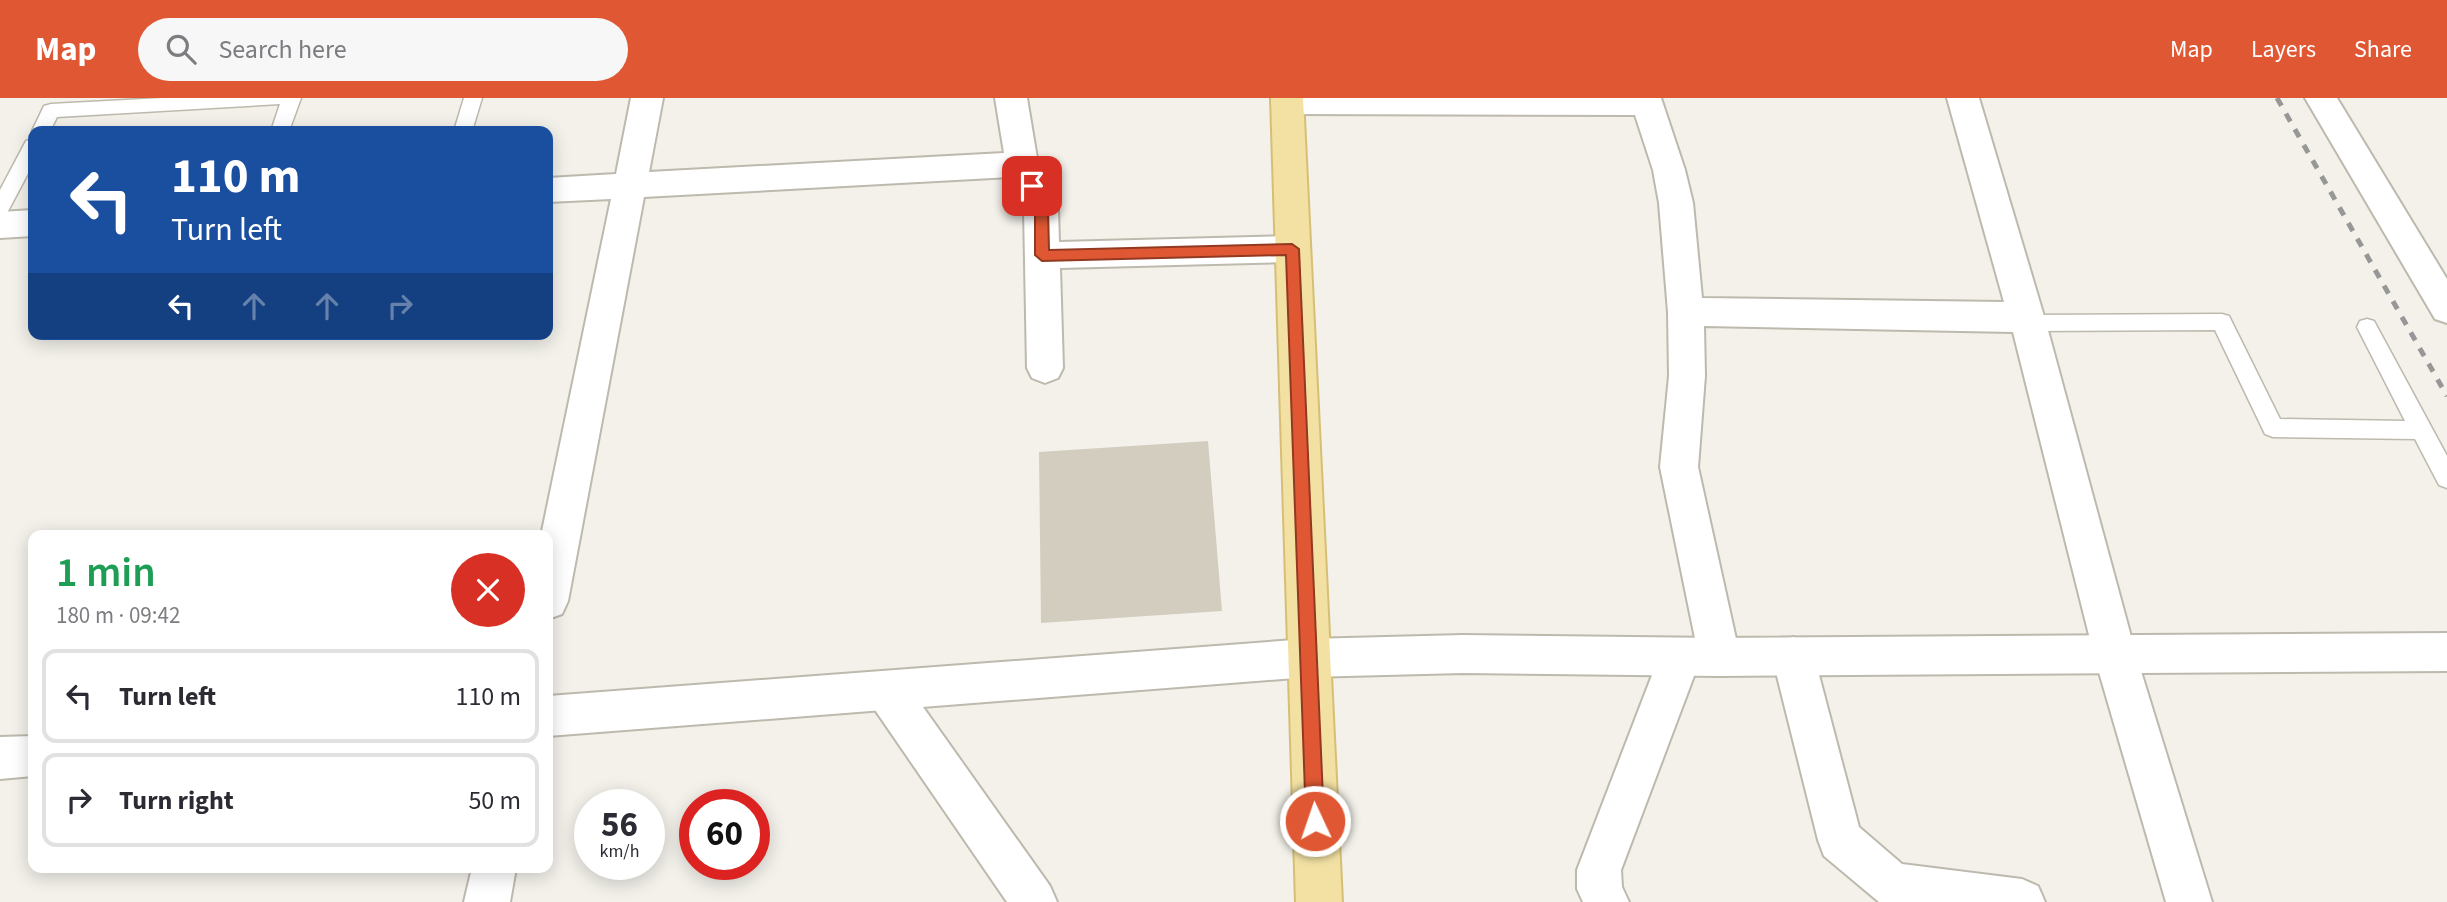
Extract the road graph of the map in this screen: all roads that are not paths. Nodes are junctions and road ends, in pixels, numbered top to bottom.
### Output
1 (279, 98) edge
2 (292, 98) edge
3 (473, 98) edge
4 (647, 98) edge
5 (1011, 98) edge
6 (1963, 98) edge
7 (2321, 98) edge
8 (1287, 101) edge
9 (1647, 101) edge
10 (44, 126) edge
11 (282, 126) edge
12 (465, 126) edge
13 (28, 155) edge
14 (1022, 164) junction
15 (631, 185) junction
16 (553, 190) edge
17 (0, 208) edge
18 (28, 223) edge
19 (0, 225) edge
20 (1292, 249) junction
21 (1042, 255) junction
22 (2447, 309) edge
23 (1686, 312) junction
24 (2028, 323) junction
25 (2367, 327) dead end
26 (1045, 368) dead end
27 (2422, 430) junction
28 (2447, 478) edge
29 (553, 576) edge
30 (2447, 652) edge
31 (2115, 655) junction
32 (1793, 656) junction
33 (1699, 657) junction
34 (1308, 658) junction
35 (886, 690) junction
36 (553, 716) edge
37 (28, 756) edge
38 (0, 758) edge
39 (493, 873) edge
40 (487, 902) edge
41 (1034, 902) edge
42 (1319, 902) edge
43 (1606, 902) edge
44 (2022, 902) edge
45 (2189, 902) edge

1 - 10 lane
2 - 11 lane
3 - 12 lane
4 - 15 street
5 - 14 street
6 - 24 street
7 - 22 street
8 - 9 street
8 - 20 main road
9 - 23 street
13 - 17 lane
14 - 15 street
14 - 21 street
15 - 16 street
15 - 29 street
18 - 19 street
20 - 21 street
20 - 34 main road
21 - 26 street
23 - 24 street
23 - 33 street
24 - 27 lane
24 - 31 street
25 - 27 lane
27 - 28 lane
30 - 31 street
31 - 32 street
31 - 45 street
32 - 33 street
32 - 44 street
33 - 34 street
33 - 43 street
34 - 35 street
34 - 42 main road
35 - 36 street
35 - 41 street
37 - 38 street
39 - 40 street

